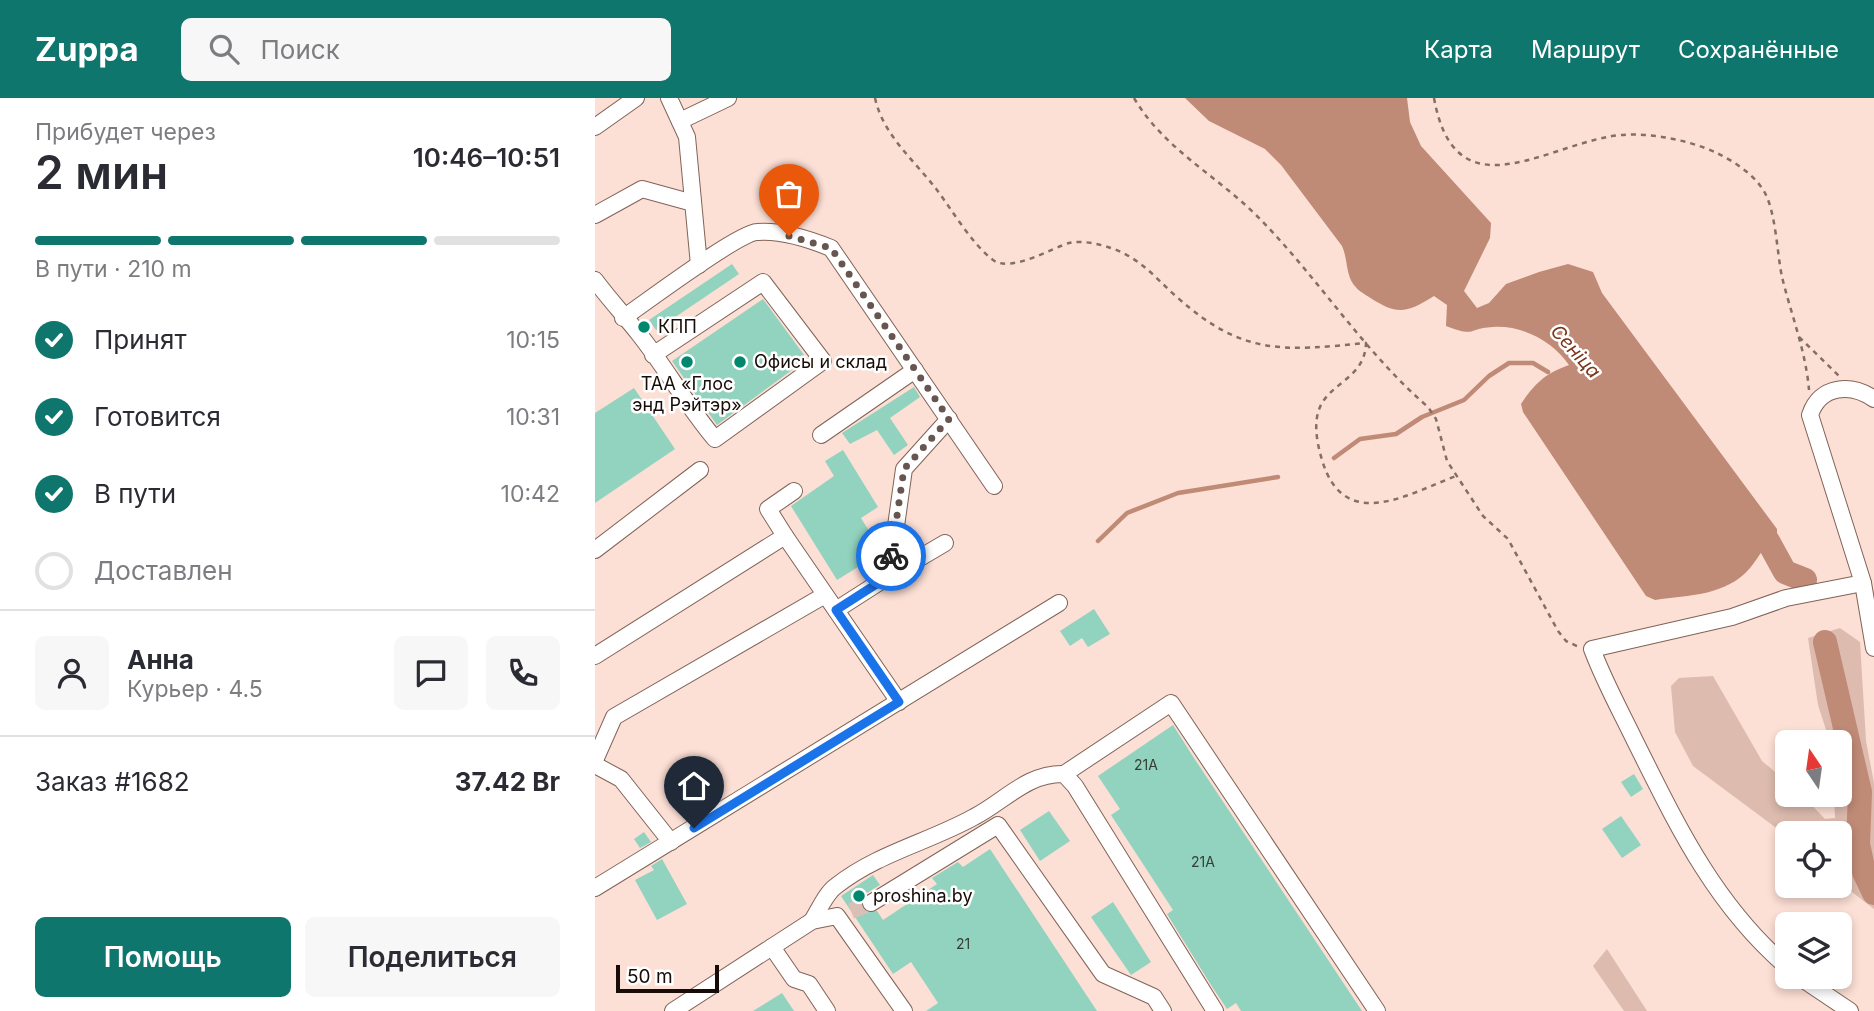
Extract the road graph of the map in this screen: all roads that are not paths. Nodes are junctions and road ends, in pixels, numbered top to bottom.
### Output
1 (636, 98) edge
2 (669, 98) edge
3 (729, 98) edge
4 (680, 121) junction
5 (595, 127) edge
6 (693, 203) junction
7 (595, 215) edge
8 (699, 265) junction
9 (595, 280) edge
10 (623, 318) junction
11 (653, 355) junction
12 (915, 370) junction
13 (1874, 400) edge
14 (949, 419) junction
15 (821, 435) dead end
16 (700, 470) dead end
17 (994, 486) dead end
18 (794, 491) dead end
19 (785, 536) junction
20 (945, 543) dead end
21 (595, 551) edge
22 (889, 576) junction
23 (1863, 583) junction
24 (825, 595) junction
25 (1059, 603) dead end
26 (836, 610) junction
27 (1874, 648) edge
28 (595, 656) edge
29 (899, 702) junction
30 (595, 760) edge
31 (595, 765) edge
32 (1064, 774) junction
33 (671, 842) junction
34 (595, 888) edge
35 (871, 902) tunnel mouth
36 (812, 921) junction
37 (772, 947) junction
38 (1775, 954) edge
39 (1817, 989) edge
40 (673, 1011) edge
41 (827, 1011) edge
42 (904, 1011) edge
43 (1163, 1011) edge
44 (1216, 1011) edge
45 (1377, 1011) edge
46 (1850, 1011) edge

1 - 5 street
2 - 4 street
3 - 4 street
4 - 6 street
6 - 7 street
6 - 8 street
8 - 10 street
8 - 12 street
9 - 10 street
10 - 11 street
11 - 11 street
12 - 14 street
12 - 15 street
13 - 23 street
14 - 17 street
14 - 22 street
16 - 21 street
18 - 19 street
19 - 24 street
19 - 28 street
20 - 22 street
22 - 26 street
23 - 27 street
23 - 38 street
24 - 26 street
24 - 30 street
25 - 29 street
26 - 29 street
29 - 33 street
31 - 33 street
32 - 36 street
32 - 44 street
32 - 45 street
33 - 34 street
35 - 43 street
36 - 37 street
36 - 42 street
37 - 40 street
37 - 41 street
39 - 46 street

